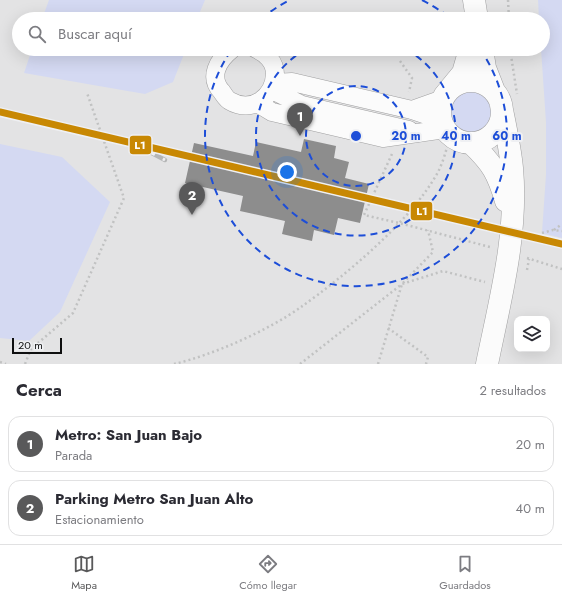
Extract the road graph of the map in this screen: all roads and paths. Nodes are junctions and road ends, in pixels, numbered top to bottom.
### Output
1 (471, 0) edge
2 (474, 0) edge
3 (508, 0) edge
4 (470, 12) edge
5 (476, 12) edge
6 (509, 12) edge
7 (222, 56) edge
8 (268, 56) edge
9 (468, 56) edge
10 (483, 56) edge
11 (278, 82) junction
12 (87, 93) dead end
13 (497, 98) junction
14 (257, 103) junction
15 (446, 115) junction
16 (418, 132) junction
17 (471, 143) junction
18 (391, 161) dead end
19 (511, 220) junction
20 (400, 223) junction
21 (562, 224) edge
22 (428, 230) junction
23 (553, 230) junction
24 (562, 231) edge
25 (542, 233) dead end
26 (508, 252) junction
27 (562, 264) edge
28 (557, 267) junction
29 (562, 268) edge
30 (402, 284) junction
31 (502, 286) junction
32 (388, 328) junction
33 (0, 362) edge
34 (6, 364) edge
35 (25, 364) edge
36 (174, 364) edge
37 (300, 364) edge
38 (378, 364) edge
39 (426, 364) edge
40 (487, 364) edge

1 - 4 main road
2 - 5 main road
3 - 6 path
7 - 14 lane
8 - 11 lane
9 - 15 main road
10 - 13 main road
11 - 14 lane
11 - 15 lane
11 - 16 lane
12 - 35 path
13 - 15 main road
13 - 17 main road
13 - 19 main road
14 - 16 lane
15 - 16 lane
15 - 17 main road
15 - 20 path
17 - 19 main road
18 - 20 path
19 - 26 main road
20 - 22 path
20 - 36 path
21 - 23 path
22 - 26 path
22 - 30 path
23 - 24 path
23 - 25 path
26 - 28 path
26 - 31 main road
27 - 28 path
28 - 29 path
30 - 31 path
30 - 32 path
30 - 37 path
31 - 40 main road
32 - 38 path
32 - 39 path
33 - 34 path

